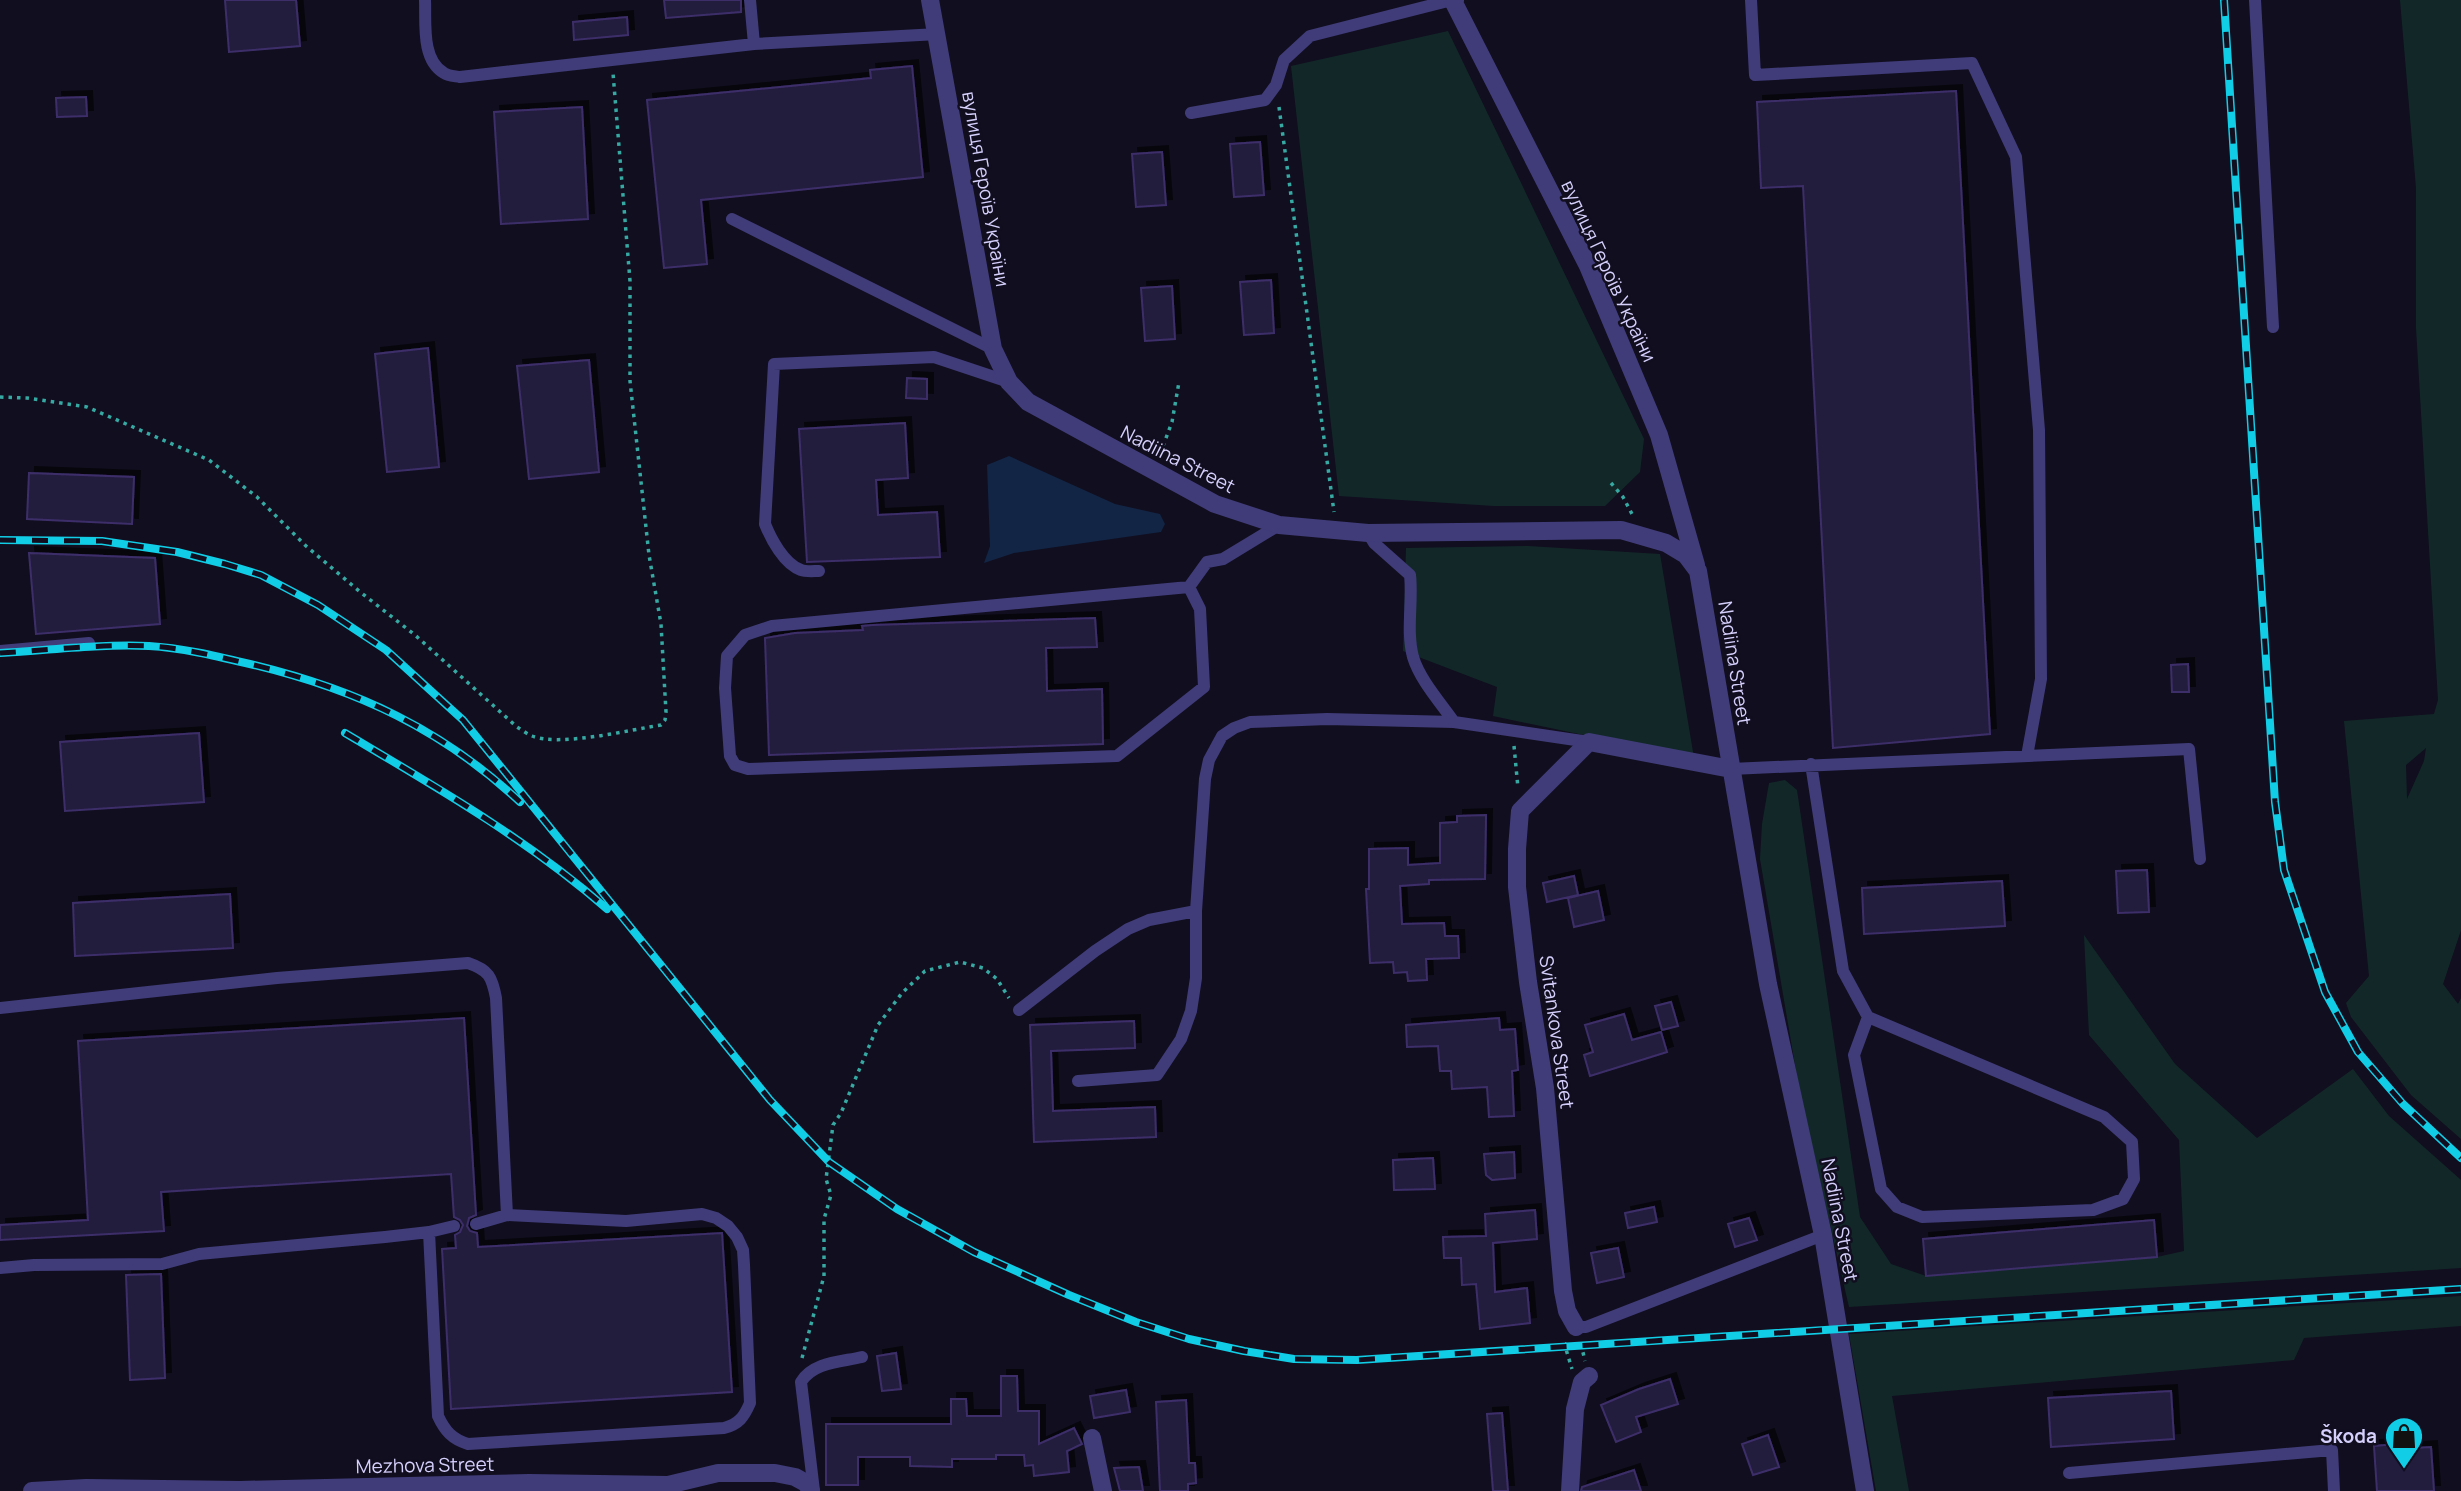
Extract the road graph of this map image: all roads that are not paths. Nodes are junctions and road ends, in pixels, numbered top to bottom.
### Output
1 (425, 0) edge
2 (750, 0) edge
3 (930, 0) edge
4 (1453, 0) edge
5 (1751, 0) edge
6 (2255, 0) edge
7 (938, 34) junction
8 (754, 44) junction
9 (1191, 113) dead end
10 (732, 219) dead end
11 (2273, 327) dead end
12 (993, 349) junction
13 (1009, 382) junction
14 (1279, 525) junction
15 (1368, 533) junction
16 (819, 571) dead end
17 (1698, 572) junction
18 (1189, 587) junction
19 (89, 643) dead end
20 (0, 651) edge
21 (1454, 722) junction
22 (1589, 742) junction
23 (2027, 756) junction
24 (1811, 764) junction
25 (1731, 769) junction
26 (2200, 859) dead end
27 (1196, 911) junction
28 (0, 1008) edge
29 (1018, 1010) road end
30 (1868, 1017) junction
31 (1078, 1081) dead end
32 (506, 1215) junction
33 (476, 1224) dead end
34 (454, 1226) dead end
35 (429, 1232) junction
36 (1823, 1235) junction
37 (0, 1268) edge
38 (1574, 1325) joint
39 (862, 1357) dead end
40 (1585, 1379) road end
41 (1092, 1438) dead end
42 (2069, 1473) dead end
43 (529, 1487) edge
44 (84, 1490) edge
45 (32, 1491) edge
46 (232, 1491) edge
47 (813, 1491) edge
48 (1103, 1491) edge
49 (1570, 1491) edge
50 (1865, 1491) edge
51 (2334, 1491) edge

1 - 8 lane
2 - 8 lane
3 - 7 street, вулиця Героїв України
4 - 9 lane
4 - 17 street, вулиця Героїв України
5 - 23 lane
6 - 11 lane
7 - 8 lane
7 - 12 street, вулиця Героїв України
10 - 12 lane
12 - 13 street, вулиця Героїв України
13 - 14 street, Nadiina Street
13 - 16 lane
14 - 15 street, Nadiina Street
14 - 18 lane
15 - 17 street, Nadiina Street
15 - 21 lane
17 - 25 street, Nadiina Street
18 - 18 lane
19 - 20 lane
21 - 22 lane
21 - 27 lane
22 - 25 street
22 - 38 street, Svitankova Street
23 - 24 lane
23 - 26 lane
24 - 25 lane
24 - 30 lane
25 - 36 street, Nadiina Street
27 - 29 lane
27 - 31 lane
28 - 32 lane
30 - 30 lane
32 - 33 lane
32 - 35 lane
34 - 35 lane
35 - 37 lane
36 - 38 lane
36 - 50 street, Nadiina Street
39 - 47 lane
40 - 49 street
41 - 48 street
42 - 51 lane
43 - 46 street, Mezhova Street
43 - 47 street, Mezhova Street
44 - 45 street, Mezhova Street
44 - 46 street, Mezhova Street

